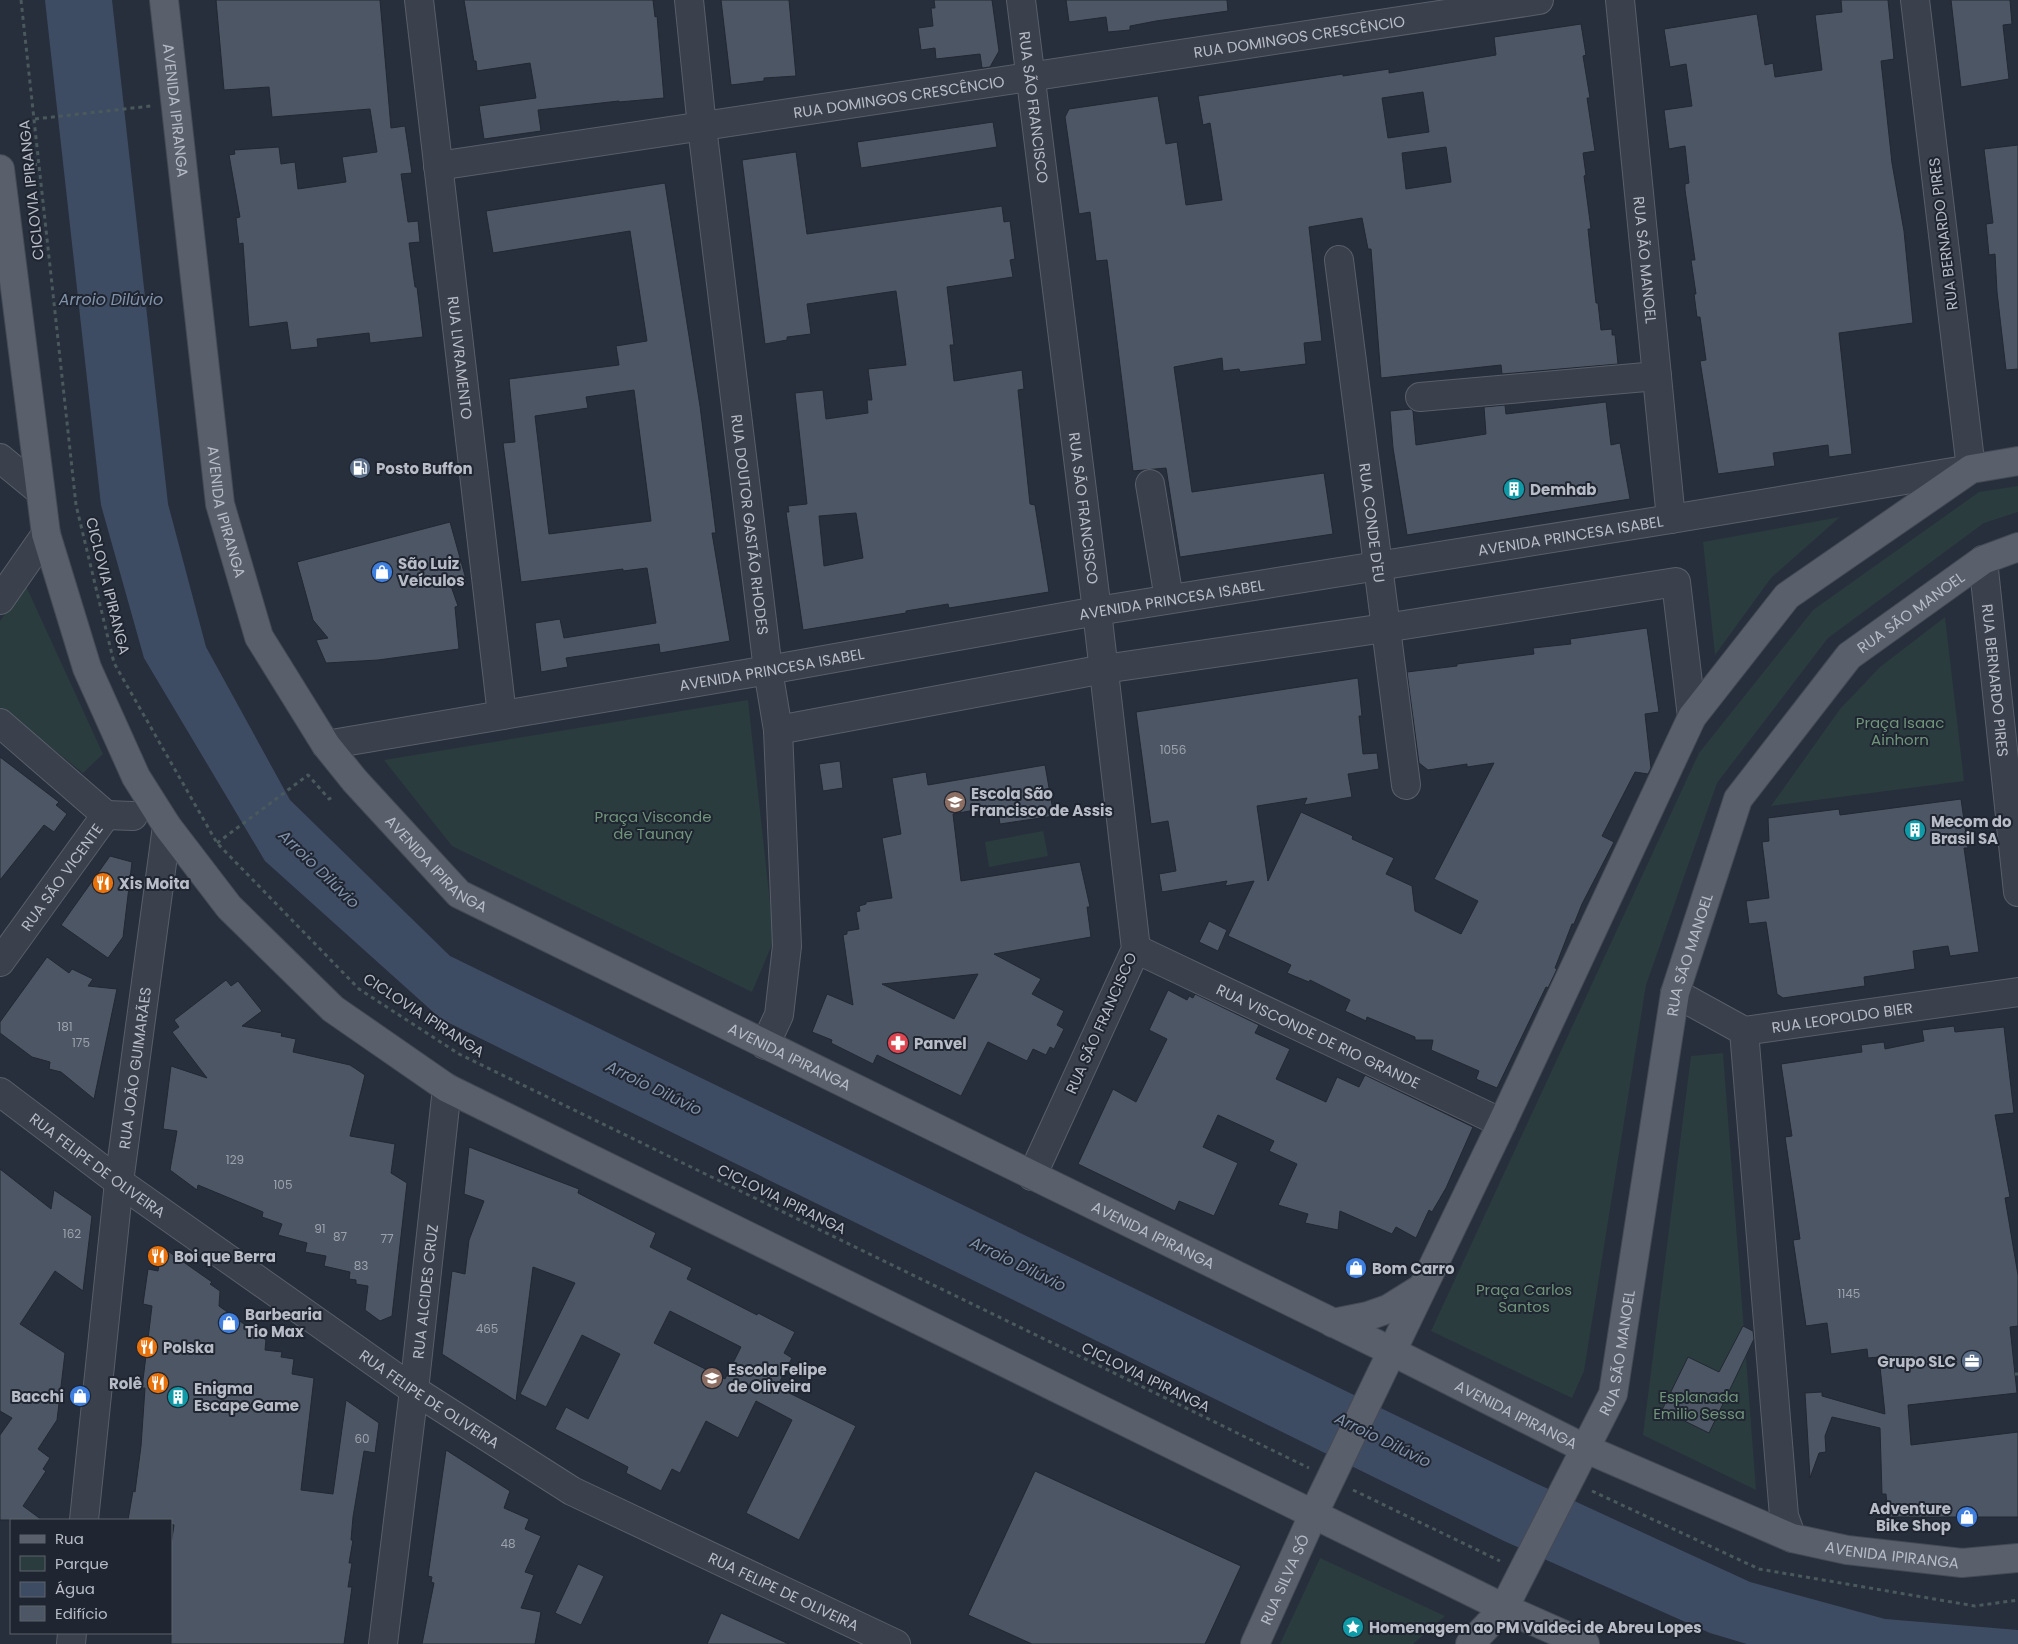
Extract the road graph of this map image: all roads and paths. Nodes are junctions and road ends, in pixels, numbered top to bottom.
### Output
1 (21, 0) edge
2 (164, 0) edge
3 (419, 0) edge
4 (690, 0) edge
5 (1021, 0) edge
6 (1539, 0) edge
7 (1620, 0) edge
8 (1915, 0) edge
9 (1030, 78) junction
10 (133, 107) dead end
11 (34, 119) junction
12 (702, 127) junction
13 (438, 166) junction
14 (0, 169) edge
15 (1339, 260) dead end
16 (1657, 376) junction
17 (1420, 397) dead end
18 (0, 458) edge
19 (2018, 461) edge
20 (1971, 469) junction
21 (1150, 484) dead end
22 (40, 491) junction
23 (1670, 519) junction
24 (46, 534) junction
25 (2018, 547) edge
26 (1983, 560) junction
27 (1377, 566) junction
28 (1169, 599) junction
29 (0, 600) edge
30 (1097, 611) junction
31 (1385, 628) junction
32 (1104, 669) junction
33 (768, 670) junction
34 (502, 715) junction
35 (1692, 717) junction
36 (0, 723) edge
37 (778, 730) junction
38 (326, 746) junction
39 (308, 775) dead end
40 (1406, 785) dead end
41 (106, 815) junction
42 (133, 816) dead end
43 (167, 826) junction
44 (217, 843) junction
45 (2018, 892) edge
46 (1136, 949) junction
47 (0, 962) edge
48 (2018, 992) edge
49 (1675, 993) junction
50 (1744, 1031) junction
51 (765, 1045) junction
52 (447, 1088) junction
53 (0, 1092) edge
54 (1502, 1123) junction
55 (1032, 1176) junction
56 (119, 1182) junction
57 (1420, 1290) junction
58 (1333, 1323) junction
59 (1391, 1350) junction
60 (414, 1390) junction
61 (1584, 1448) junction
62 (1332, 1475) junction
63 (1314, 1513) junction
64 (84, 1519) edge
65 (1792, 1538) junction
66 (2018, 1558) edge
67 (1512, 1566) junction
68 (1504, 1608) junction
69 (383, 1644) edge
70 (896, 1644) edge
71 (1255, 1644) edge
72 (1470, 1644) edge
73 (1585, 1644) edge

1 - 11 path, CICLOVIA IPIRANGA
2 - 38 main road, AVENIDA IPIRANGA
3 - 13 street, RUA LIVRAMENTO
4 - 12 street, RUA DOUTOR GASTÃO RHODES
5 - 9 street, RUA SÃO FRANCISCO
6 - 9 street, RUA DOMINGOS CRESCÊNCIO
7 - 16 street, RUA SÃO MANOEL
8 - 20 street, RUA BERNARDO PIRES
9 - 12 street, RUA DOMINGOS CRESCÊNCIO
9 - 30 street, RUA SÃO FRANCISCO
10 - 11 path
11 - 44 path, CICLOVIA IPIRANGA
12 - 13 street, RUA DOMINGOS CRESCÊNCIO
12 - 33 street, RUA DOUTOR GASTÃO RHODES
13 - 34 street, RUA LIVRAMENTO
14 - 22 main road
15 - 27 street, RUA CONDE D'EU
16 - 17 street
16 - 23 street, RUA SÃO MANOEL
18 - 22 street
19 - 20 main road, AVENIDA PRINCESA ISABEL
20 - 23 street, AVENIDA PRINCESA ISABEL
20 - 35 main road
21 - 28 street
22 - 24 main road
23 - 27 street, AVENIDA PRINCESA ISABEL
24 - 29 street
24 - 43 main road
25 - 26 main road
26 - 45 street, RUA BERNARDO PIRES
26 - 49 main road, RUA SÃO MANOEL
27 - 28 street, AVENIDA PRINCESA ISABEL
27 - 31 street, RUA CONDE D'EU
28 - 30 street, AVENIDA PRINCESA ISABEL
30 - 32 street, RUA SÃO FRANCISCO
30 - 33 street, AVENIDA PRINCESA ISABEL
31 - 32 street
31 - 35 street
31 - 40 street, RUA CONDE D'EU
32 - 37 street
32 - 46 street, RUA SÃO FRANCISCO
33 - 34 street, AVENIDA PRINCESA ISABEL
33 - 37 street, RUA DOUTOR GASTÃO RHODES
34 - 38 street, AVENIDA PRINCESA ISABEL
35 - 54 main road
36 - 41 street
37 - 51 street, RUA DOUTOR GASTÃO RHODES
38 - 51 main road, AVENIDA IPIRANGA
39 - 44 path
41 - 42 street, RUA SÃO VICENTE
41 - 47 street, RUA SÃO VICENTE
43 - 52 main road
43 - 56 street, RUA JOÃO GUIMARÃES
44 - 62 path, CICLOVIA IPIRANGA
46 - 54 street, RUA VISCONDE DE RIO GRANDE
46 - 55 street, RUA SÃO FRANCISCO
48 - 50 street, RUA LEOPOLDO BIER
49 - 50 street
49 - 61 main road, RUA SÃO MANOEL
50 - 65 street
51 - 55 main road, AVENIDA IPIRANGA
52 - 60 street, RUA ALCIDES CRUZ
52 - 63 main road
53 - 56 street, RUA FELIPE DE OLIVEIRA
54 - 57 main road
55 - 58 main road, AVENIDA IPIRANGA
56 - 60 street, RUA FELIPE DE OLIVEIRA
56 - 64 street, RUA JOÃO GUIMARÃES
57 - 58 main road
57 - 59 main road
58 - 59 main road, AVENIDA IPIRANGA
59 - 61 main road, AVENIDA IPIRANGA
59 - 62 main road, RUA SILVA SÓ
60 - 69 street, RUA ALCIDES CRUZ
60 - 70 street, RUA FELIPE DE OLIVEIRA
61 - 65 main road, AVENIDA IPIRANGA
61 - 67 main road, RUA SÃO MANOEL
62 - 63 main road, RUA SILVA SÓ
62 - 67 path, CICLOVIA IPIRANGA
63 - 68 main road
63 - 71 main road, RUA SILVA SÓ
65 - 66 main road, AVENIDA IPIRANGA
67 - 68 main road, RUA SÃO MANOEL
68 - 72 main road
68 - 73 main road

